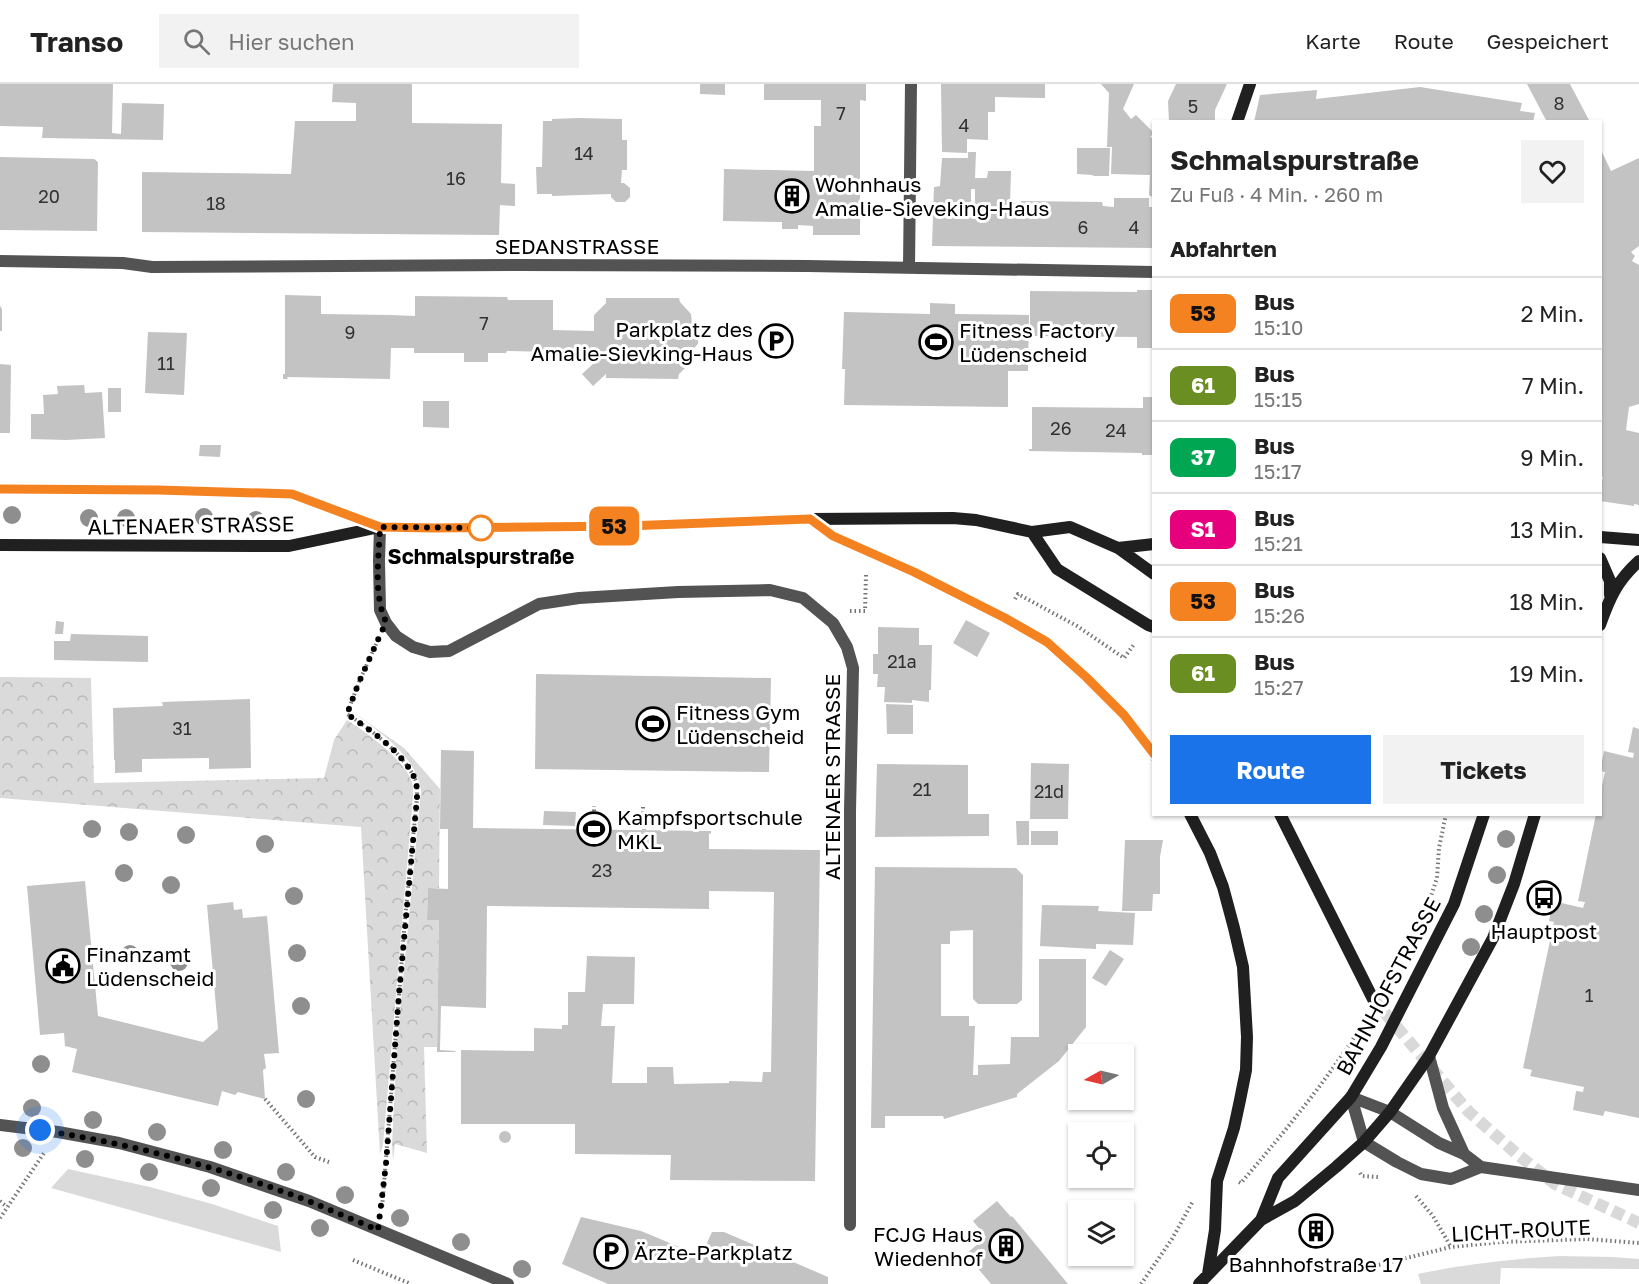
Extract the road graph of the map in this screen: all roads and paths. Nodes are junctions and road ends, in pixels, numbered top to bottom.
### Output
1 (911, 84) edge
2 (1250, 84) edge
3 (1238, 120) edge
4 (0, 261) edge
5 (909, 268) junction
6 (1152, 272) edge
7 (0, 489) edge
8 (810, 519) junction
9 (380, 527) junction
10 (1032, 532) junction
11 (1602, 537) edge
12 (1639, 540) edge
13 (1152, 544) edge
14 (0, 545) edge
15 (1118, 548) junction
16 (867, 552) junction
17 (1602, 561) edge
18 (1639, 561) edge
19 (1152, 573) edge
20 (1610, 597) junction
21 (1005, 618) junction
22 (1602, 619) edge
23 (386, 622) junction
24 (833, 623) junction
25 (1151, 626) edge
26 (1152, 751) edge
27 (594, 806) dead end
28 (643, 807) dead end
29 (1191, 816) edge
30 (1281, 816) edge
31 (1446, 816) edge
32 (1483, 816) edge
33 (1534, 816) edge
34 (594, 829) dead end
35 (644, 830) dead end
36 (1427, 905) dead end
37 (1373, 999) tunnel mouth
38 (1370, 1014) dead end
39 (1430, 1056) junction
40 (1351, 1097) junction
41 (265, 1099) dead end
42 (1390, 1112) junction
43 (0, 1125) edge
44 (58, 1132) junction
45 (1364, 1142) junction
46 (1464, 1154) junction
47 (329, 1162) dead end
48 (1482, 1167) junction
49 (1217, 1180) junction
50 (1639, 1190) edge
51 (0, 1201) edge
52 (7, 1207) junction
53 (0, 1218) edge
54 (1261, 1220) junction
55 (850, 1225) dead end
56 (378, 1230) junction
57 (1639, 1243) edge
58 (352, 1260) dead end
59 (1370, 1267) dead end
60 (1209, 1274) junction
61 (411, 1284) edge
62 (508, 1284) edge
63 (1141, 1284) edge
64 (1199, 1284) edge

1 - 5 street
2 - 3 main road
4 - 5 street, SEDANSTRASSE
5 - 6 street, SEDANSTRASSE
7 - 9 main road, ALTENAER STRASSE
8 - 9 main road, ALTENAER STRASSE
8 - 10 main road, ALTENAER STRASSE
8 - 16 main road
9 - 14 main road, ALTENAER STRASSE
9 - 23 street
10 - 15 main road, ALTENAER STRASSE
10 - 25 main road
11 - 12 main road
13 - 15 main road, ALTENAER STRASSE
15 - 19 main road, ALTENAER STRASSE
16 - 21 main road
16 - 24 path
17 - 20 main road
18 - 20 main road
20 - 22 main road
21 - 25 path
21 - 26 main road
23 - 24 street, ALTENAER STRASSE
23 - 56 path
24 - 55 street, ALTENAER STRASSE
27 - 34 path
28 - 35 path
29 - 49 main road
30 - 37 main road
31 - 36 path
32 - 40 main road, BAHNHOFSTRASSE
33 - 39 main road, BAHNHOFSTRASSE
38 - 49 path
39 - 42 main road, BAHNHOFSTRASSE
39 - 46 street
40 - 42 street
40 - 45 street
40 - 54 main road, BAHNHOFSTRASSE
41 - 47 path
42 - 45 main road, BAHNHOFSTRASSE
42 - 46 street
43 - 44 street
44 - 52 path
44 - 56 street
45 - 48 street
45 - 54 main road, BAHNHOFSTRASSE
46 - 48 street
48 - 50 street
49 - 60 main road
49 - 63 path
51 - 52 path
52 - 53 path
54 - 60 main road, BAHNHOFSTRASSE
56 - 62 street
57 - 59 path, LICHT-ROUTE
58 - 61 path
60 - 64 main road, BAHNHOFSTRASSE

